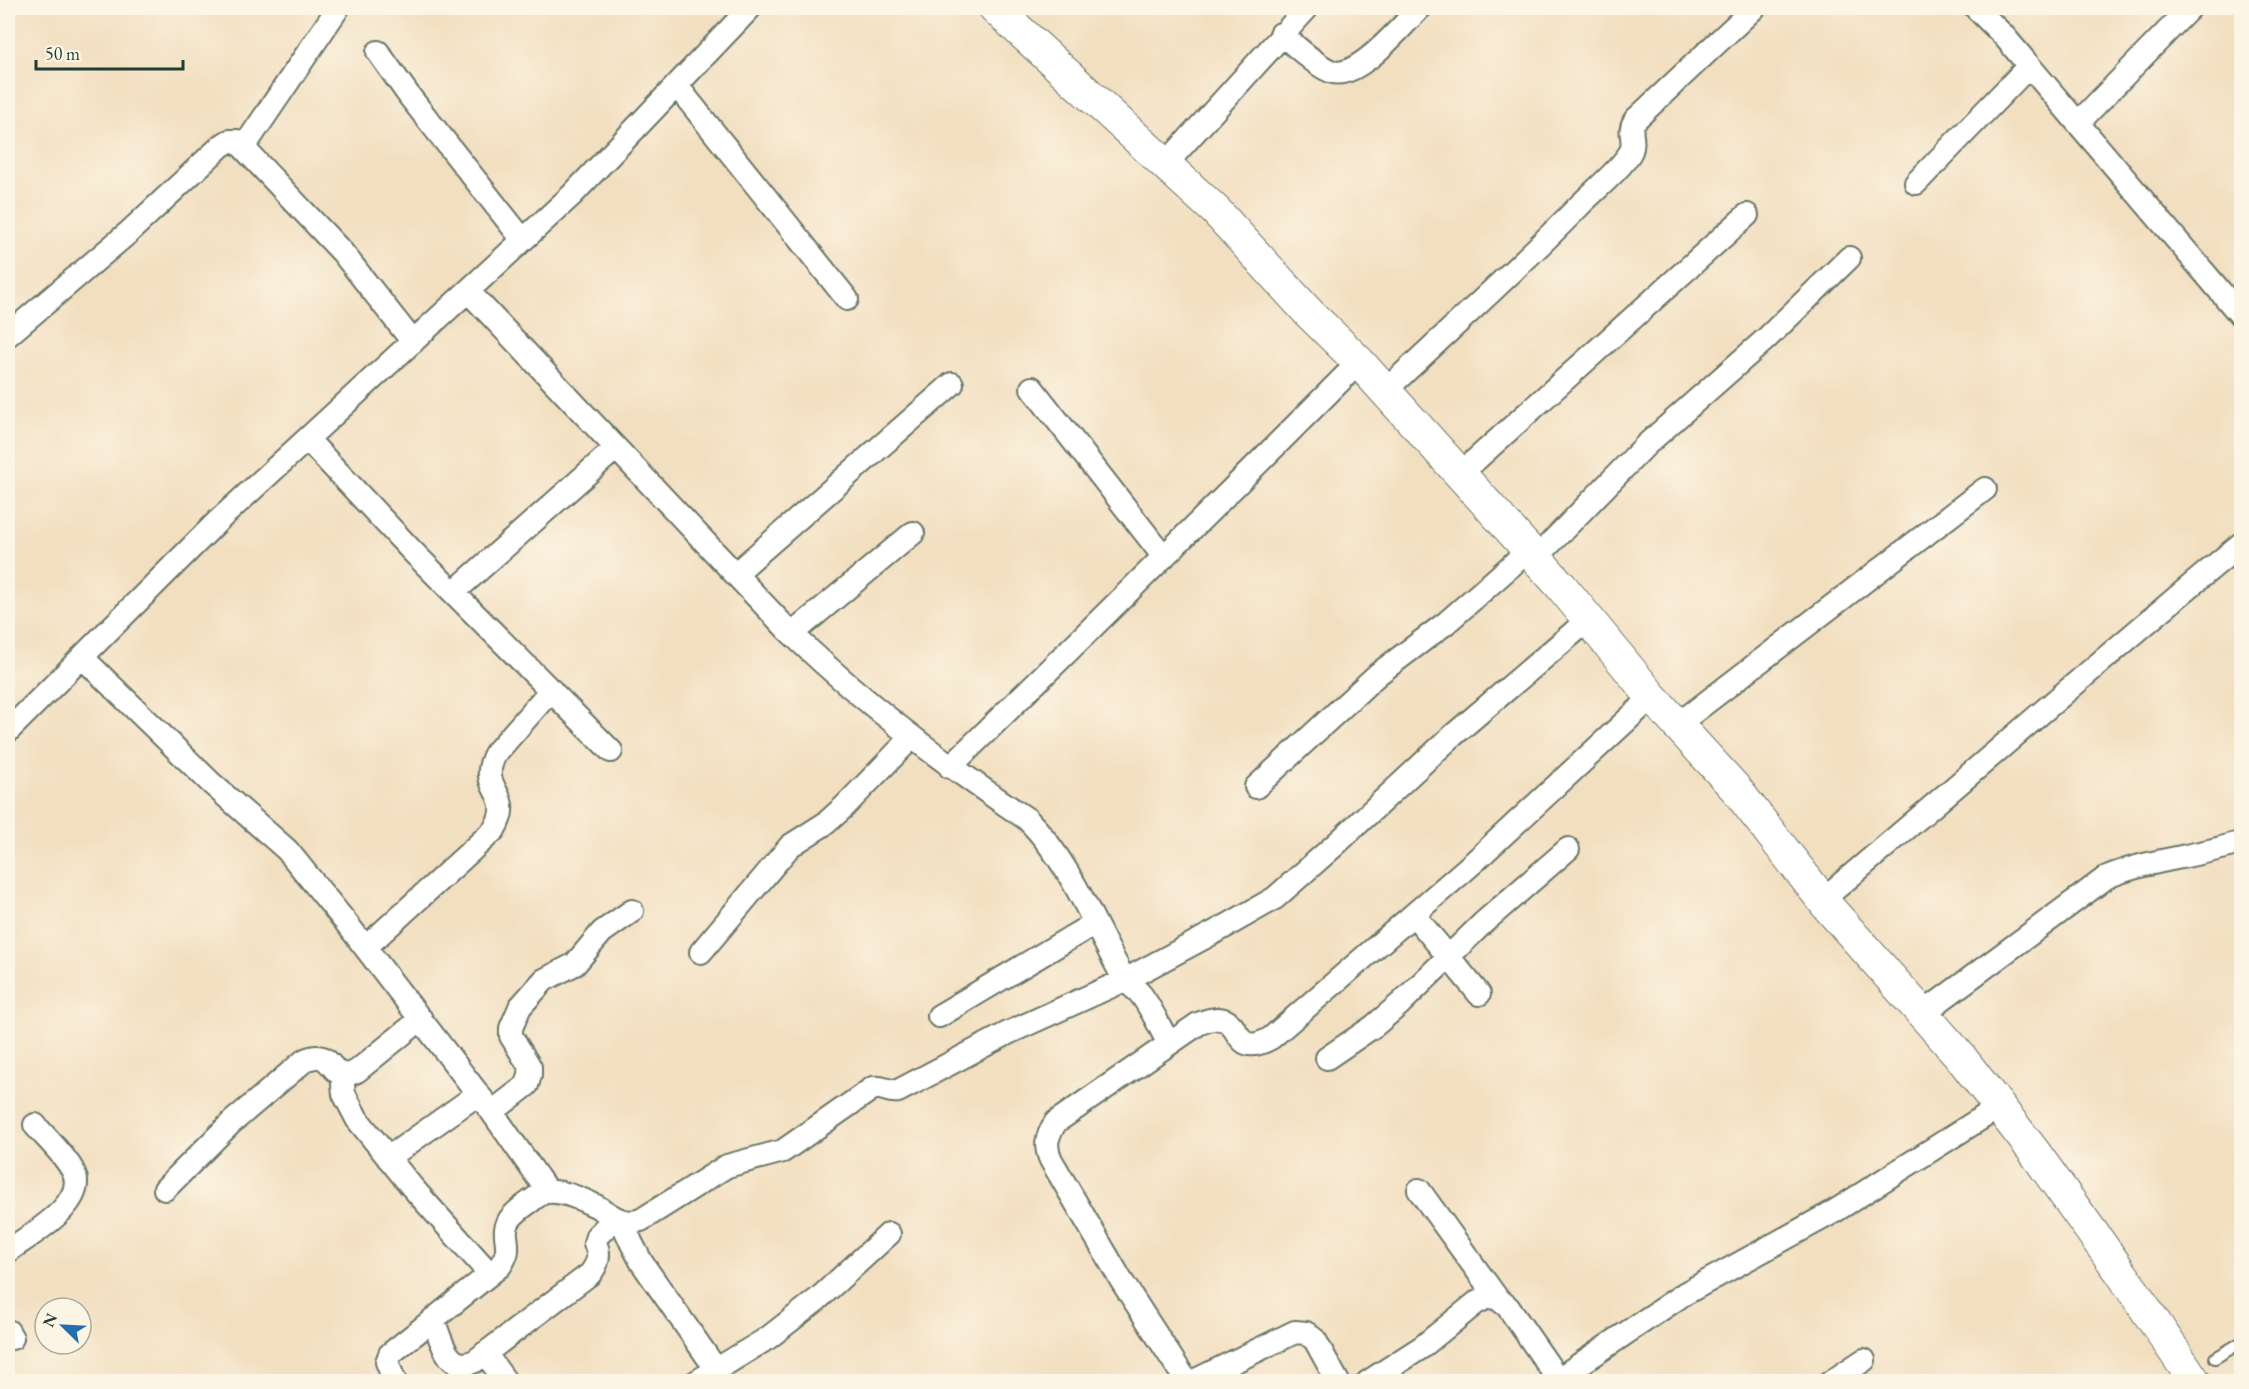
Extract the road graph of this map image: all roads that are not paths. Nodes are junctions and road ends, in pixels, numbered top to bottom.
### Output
1 (338, 8) edge
2 (747, 8) edge
3 (995, 8) edge
4 (1306, 8) edge
5 (1420, 8) edge
6 (1754, 8) edge
7 (1976, 8) edge
8 (2190, 8) edge
9 (1281, 34) junction
10 (378, 52) dead end
11 (2029, 66) junction
12 (677, 86) junction
13 (2078, 123) junction
14 (244, 147) junction
15 (1165, 165) junction
16 (1916, 183) dead end
17 (1747, 214) dead end
18 (523, 240) junction
19 (1849, 258) dead end
20 (468, 291) junction
21 (847, 298) dead end
22 (2241, 317) edge
23 (8, 335) edge
24 (413, 342) junction
25 (1359, 362) junction
26 (952, 384) dead end
27 (1032, 388) dead end
28 (1385, 391) junction
29 (307, 439) junction
30 (616, 448) junction
31 (1460, 474) junction
32 (1985, 489) dead end
33 (913, 533) dead end
34 (2241, 543) edge
35 (1532, 554) junction
36 (1164, 557) junction
37 (735, 574) junction
38 (454, 592) junction
39 (1588, 620) junction
40 (792, 634) junction
41 (82, 657) junction
42 (551, 690) junction
43 (1652, 697) junction
44 (1677, 725) junction
45 (8, 731) edge
46 (911, 738) junction
47 (611, 751) dead end
48 (950, 767) junction
49 (1256, 787) dead end
50 (2241, 842) edge
51 (1568, 849) dead end
52 (1822, 900) junction
53 (632, 911) dead end
54 (1414, 915) junction
55 (1095, 922) junction
56 (366, 947) junction
57 (701, 952) dead end
58 (1449, 958) junction
59 (1125, 980) junction
60 (1479, 994) dead end
61 (1923, 1014) junction
62 (939, 1016) dead end
63 (421, 1019) junction
64 (1169, 1044) junction
65 (1327, 1058) dead end
66 (342, 1075) junction
67 (485, 1103) junction
68 (1999, 1107) junction
69 (34, 1125) dead end
70 (388, 1158) junction
71 (165, 1190) dead end
72 (1419, 1190) dead end
73 (548, 1192) junction
74 (618, 1220) junction
75 (889, 1234) dead end
76 (8, 1251) edge
77 (490, 1274) junction
78 (1497, 1298) junction
79 (432, 1319) junction
80 (2241, 1342) edge
81 (485, 1353) junction
82 (2215, 1358) dead end
83 (1864, 1360) dead end
84 (716, 1369) junction
85 (1559, 1380) edge
86 (395, 1382) edge
87 (506, 1382) edge
88 (696, 1382) edge
89 (1186, 1382) edge
90 (1192, 1382) edge
91 (1338, 1382) edge
92 (1368, 1382) edge
93 (1831, 1382) edge
94 (2195, 1382) edge

1 - 14 street
2 - 12 street
3 - 15 street
4 - 9 street
5 - 9 street
6 - 28 street
7 - 11 street
8 - 13 street
9 - 15 street
10 - 18 street
11 - 13 street
11 - 16 street
12 - 18 street
12 - 21 street
13 - 22 street
14 - 23 street
14 - 24 street
15 - 25 street
17 - 31 street
18 - 20 street
19 - 35 street
20 - 24 street
20 - 30 street
24 - 29 street
25 - 28 street
25 - 36 street
26 - 37 street
27 - 36 street
28 - 31 street
29 - 38 street
29 - 41 street
30 - 37 street
30 - 38 street
31 - 35 street
32 - 44 street
33 - 40 street
34 - 52 street
35 - 39 street
35 - 49 street
36 - 48 street
37 - 40 street
38 - 42 street
39 - 43 street
39 - 59 street
40 - 46 street
41 - 45 street
41 - 56 street
42 - 47 street
42 - 56 street
43 - 44 street
43 - 54 street
44 - 52 street
46 - 48 street
46 - 57 street
48 - 55 street
50 - 61 street
51 - 58 street
52 - 61 street
53 - 67 street
54 - 58 street
54 - 64 street
55 - 59 street
55 - 62 street
56 - 63 street
58 - 60 street
58 - 65 street
59 - 64 street
59 - 74 street
61 - 68 street
63 - 66 street
63 - 67 street
64 - 89 street
66 - 70 street
66 - 71 street
67 - 70 street
67 - 73 street
68 - 85 street
68 - 94 street
69 - 76 street
70 - 77 street
72 - 78 street
73 - 74 street
73 - 77 street
74 - 81 street
74 - 84 street
75 - 84 street
77 - 79 street
78 - 85 street
78 - 92 street
79 - 81 street
79 - 86 street
80 - 82 lane
81 - 87 street
83 - 93 street
84 - 88 street
90 - 91 street

